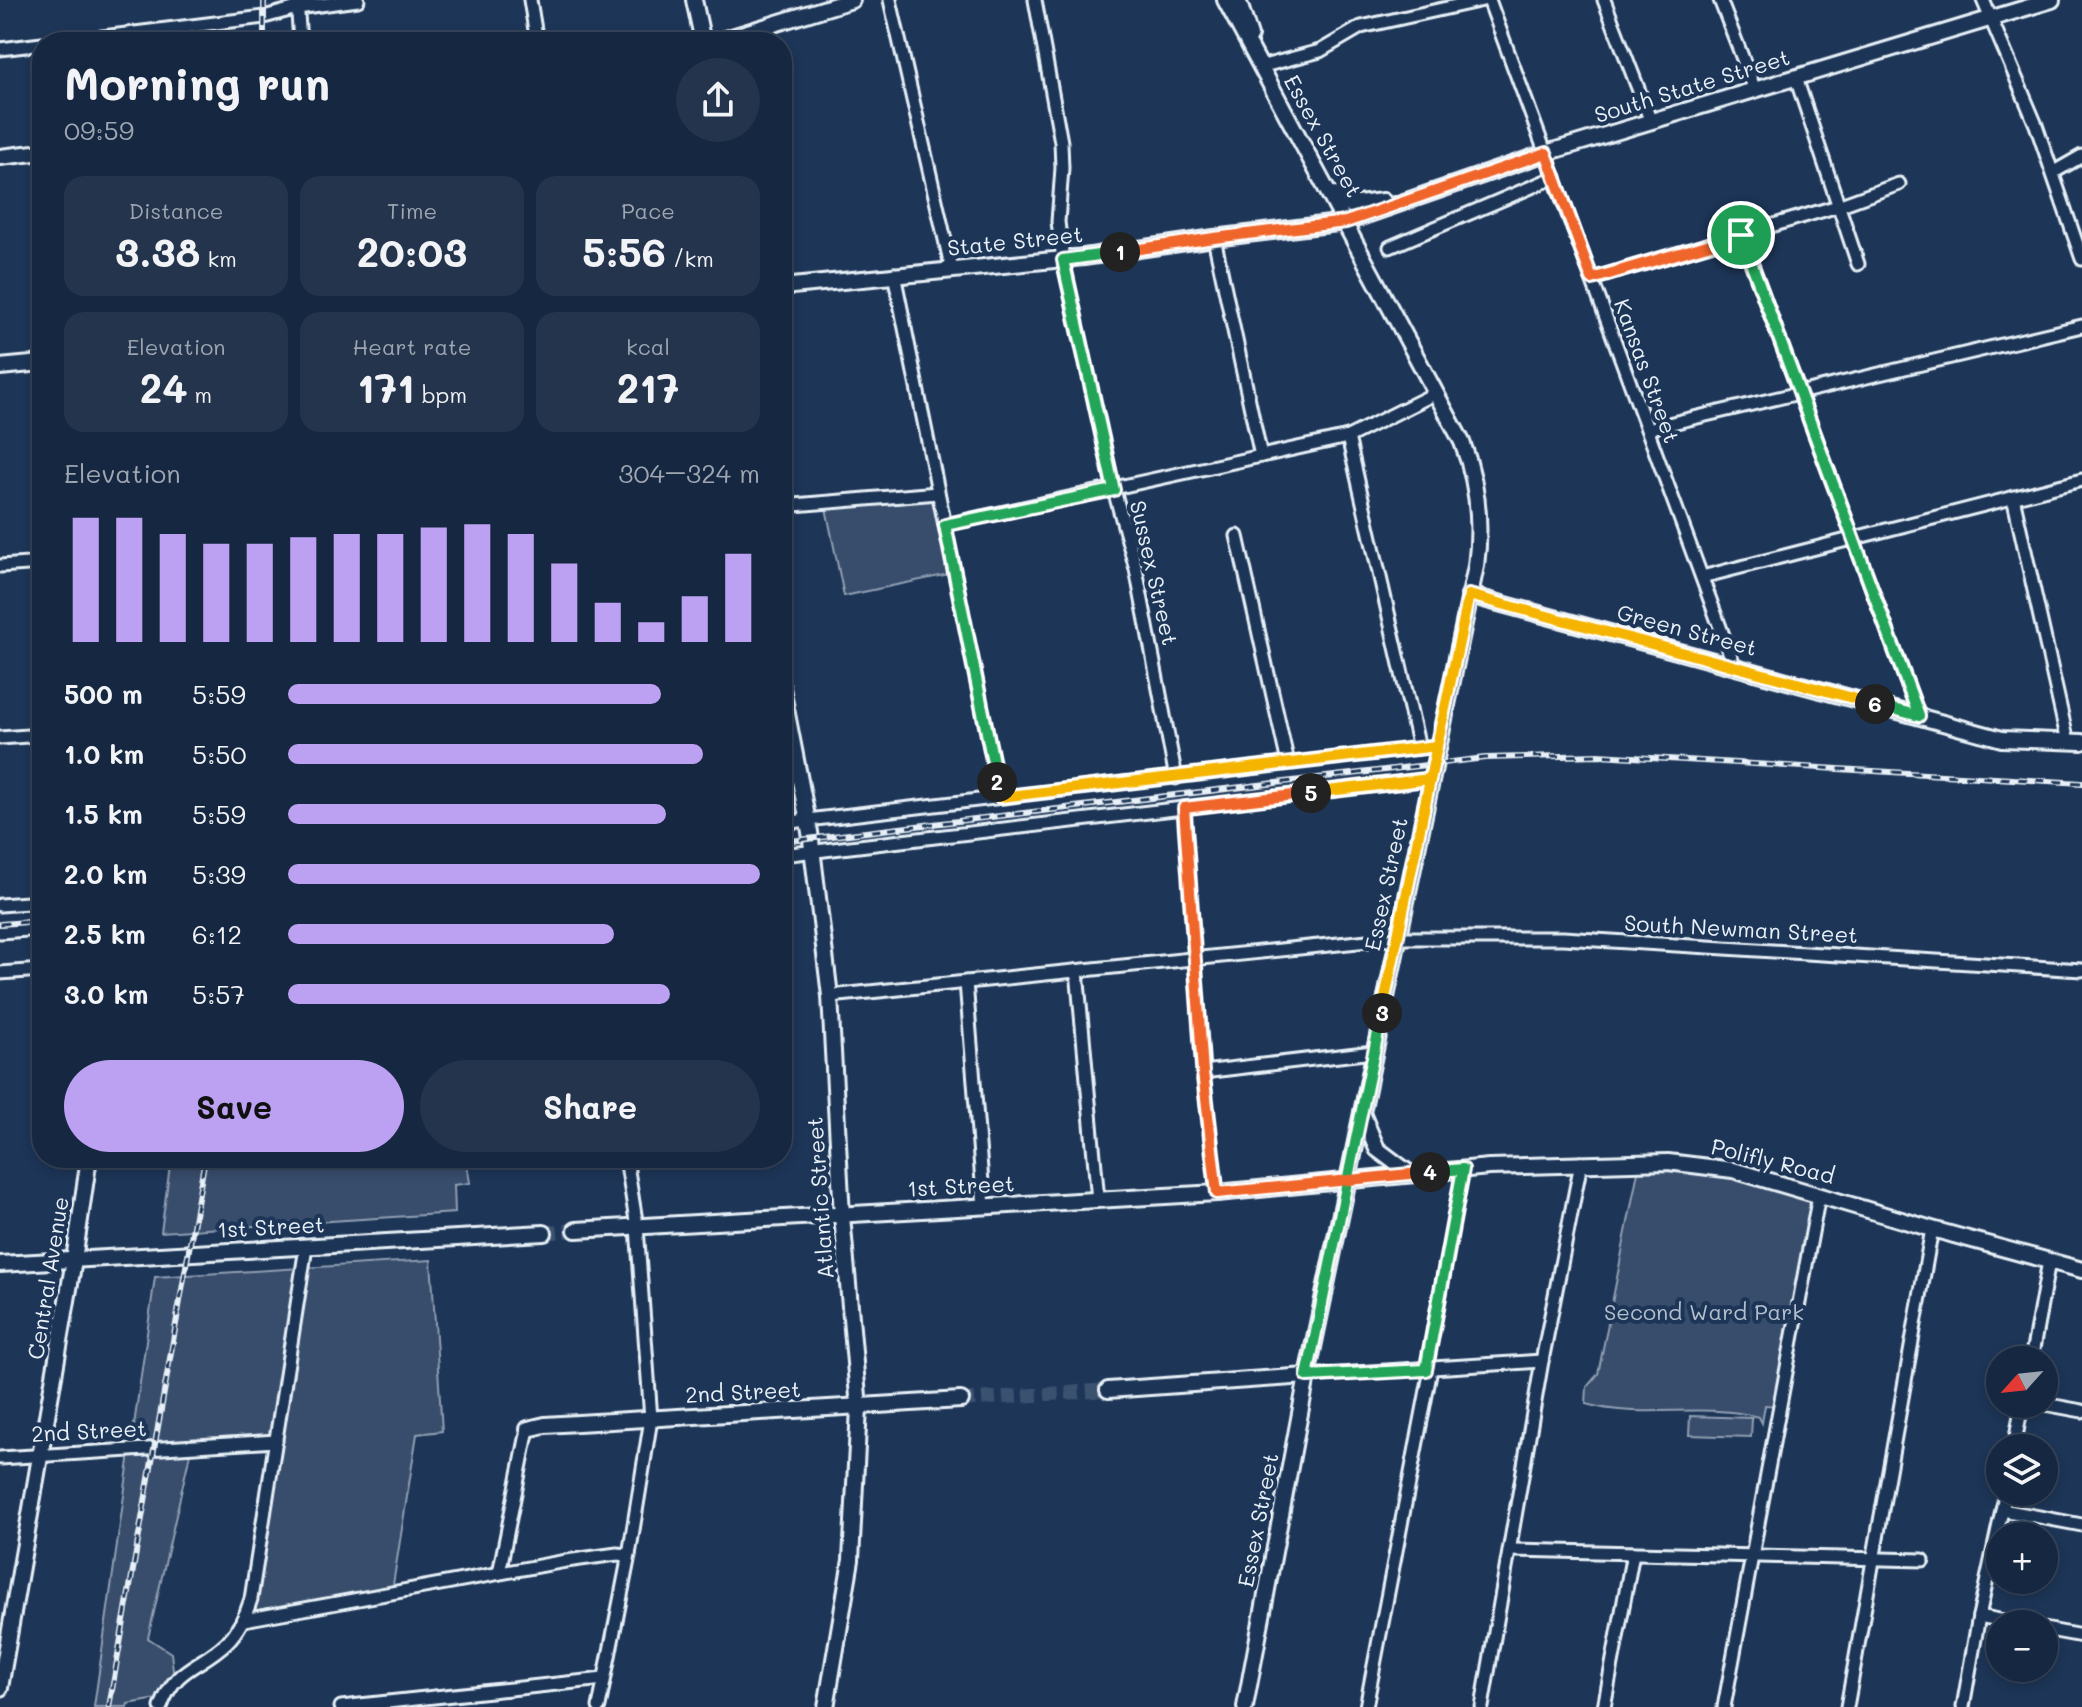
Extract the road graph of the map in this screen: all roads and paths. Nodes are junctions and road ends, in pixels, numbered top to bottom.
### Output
1 (358, 0) edge
2 (530, 0) edge
3 (694, 0) edge
4 (852, 0) edge
5 (890, 0) edge
6 (1035, 0) edge
7 (1225, 0) edge
8 (1238, 0) edge
9 (1483, 0) edge
10 (1489, 0) edge
11 (1604, 0) edge
12 (1720, 0) edge
13 (1983, 0) edge
14 (2052, 0) edge
15 (297, 4) edge
16 (1991, 20) junction
17 (143, 32) edge
18 (299, 32) edge
19 (535, 32) edge
20 (701, 32) edge
21 (748, 32) edge
22 (32, 45) edge
23 (0, 49) edge
24 (1260, 67) junction
25 (1796, 78) junction
26 (1755, 90) junction
27 (1651, 122) junction
28 (32, 153) edge
29 (1546, 153) junction
30 (2082, 156) edge
31 (0, 157) edge
32 (2054, 172) junction
33 (1555, 177) junction
34 (1899, 184) dead end
35 (1329, 192) junction
36 (1407, 201) junction
37 (1838, 206) junction
38 (1346, 222) junction
39 (1741, 235) junction
40 (1214, 238) junction
41 (2079, 240) edge
42 (1390, 247) dead end
43 (2082, 259) edge
44 (1063, 260) junction
45 (1858, 264) dead end
46 (952, 270) junction
47 (894, 274) junction
48 (1592, 279) junction
49 (792, 286) edge
50 (2082, 326) edge
51 (32, 364) edge
52 (0, 367) edge
53 (1436, 393) junction
54 (1799, 393) junction
55 (1647, 429) junction
56 (1348, 437) junction
57 (1261, 456) junction
58 (2082, 480) edge
59 (1114, 490) junction
60 (938, 493) junction
61 (2013, 497) junction
62 (792, 505) edge
63 (945, 525) junction
64 (1237, 536) dead end
65 (1853, 538) junction
66 (32, 564) edge
67 (0, 566) edge
68 (1702, 577) junction
69 (1469, 595) junction
70 (1734, 665) junction
71 (1919, 716) junction
72 (32, 736) edge
73 (0, 738) edge
74 (792, 739) edge
75 (2075, 742) edge
76 (1437, 746) junction
77 (1419, 748) junction
78 (1288, 763) junction
79 (1176, 778) junction
80 (1430, 779) junction
81 (1000, 797) junction
82 (1184, 808) junction
83 (808, 820) junction
84 (792, 822) edge
85 (812, 851) junction
86 (792, 854) edge
87 (32, 903) edge
88 (0, 905) edge
89 (32, 930) edge
90 (0, 932) edge
91 (1397, 938) junction
92 (1195, 959) junction
93 (2082, 970) edge
94 (32, 971) edge
95 (1077, 971) junction
96 (1, 976) edge
97 (966, 982) junction
98 (830, 996) junction
99 (1373, 1052) junction
100 (1203, 1072) junction
101 (1362, 1111) junction
102 (1581, 1163) junction
103 (88, 1168) edge
104 (628, 1168) edge
105 (1463, 1169) junction
106 (1409, 1174) junction
107 (1348, 1179) junction
108 (1217, 1193) junction
109 (1819, 1195) junction
110 (1098, 1200) junction
111 (984, 1207) junction
112 (842, 1216) junction
113 (637, 1227) junction
114 (1932, 1229) junction
115 (576, 1230) tunnel mouth
116 (544, 1233) tunnel mouth
117 (306, 1247) junction
118 (74, 1260) junction
119 (2049, 1261) junction
120 (0, 1264) edge
121 (2082, 1270) edge
122 (2034, 1346) edge
123 (1542, 1361) junction
124 (1429, 1370) junction
125 (1307, 1376) junction
126 (1108, 1390) tunnel mouth
127 (961, 1400) tunnel mouth
128 (2058, 1407) edge
129 (859, 1408) junction
130 (2082, 1411) edge
131 (651, 1419) junction
132 (528, 1429) joint
133 (276, 1441) junction
134 (40, 1456) junction
135 (0, 1458) edge
136 (2003, 1506) edge
137 (2002, 1510) junction
138 (2082, 1525) edge
139 (1511, 1550) junction
140 (1633, 1553) junction
141 (629, 1555) junction
142 (1752, 1556) junction
143 (1875, 1558) junction
144 (1923, 1560) dead end
145 (499, 1573) junction
146 (1979, 1616) junction
147 (1986, 1617) edge
148 (244, 1620) junction
149 (6, 1623) edge
150 (2058, 1632) edge
151 (2082, 1636) edge
152 (604, 1679) junction
153 (0, 1688) edge
154 (161, 1707) edge
155 (341, 1707) edge
156 (599, 1707) edge
157 (826, 1707) edge
158 (1245, 1707) edge
159 (1366, 1707) edge
160 (1482, 1707) edge
161 (1604, 1707) edge
162 (1724, 1707) edge
163 (1847, 1707) edge
164 (1963, 1707) edge

1 - 15 street
2 - 19 street
3 - 20 street
4 - 21 street
5 - 46 street
6 - 44 street, Sussex Street
7 - 24 street, Essex Street
8 - 24 street, Essex Street
9 - 24 street
10 - 29 street, Kansas Street
11 - 27 street
12 - 26 street
13 - 16 street
14 - 16 street, South State Street
15 - 17 street
15 - 18 street
16 - 25 street, South State Street
16 - 32 street
22 - 23 street
24 - 35 street, Essex Street
25 - 26 street, South State Street
25 - 37 street
26 - 27 street, South State Street
27 - 29 street, South State Street
28 - 31 street
29 - 33 street, Kansas Street
29 - 36 street, South State Street
30 - 32 street
32 - 41 street
33 - 42 street
33 - 48 street, Kansas Street
34 - 37 street
35 - 36 street
35 - 38 street, Essex Street
36 - 38 street, South State Street
37 - 39 street
37 - 45 street
38 - 40 street, State Street
38 - 53 street, Essex Street
39 - 48 street
39 - 54 street
40 - 44 street, State Street
40 - 57 street
41 - 43 street
44 - 46 street, State Street
44 - 59 street, Sussex Street
46 - 47 street, State Street
47 - 49 street, State Street
47 - 60 street
48 - 55 street, Kansas Street
50 - 54 street
51 - 52 street
53 - 56 street
53 - 69 street, Essex Street
54 - 55 street
54 - 65 street
55 - 68 street, Kansas Street
56 - 57 street
56 - 77 street
57 - 59 street
58 - 61 street
59 - 63 street
59 - 79 street, Sussex Street
60 - 62 street
60 - 63 street
61 - 65 street
61 - 75 street
63 - 81 street
64 - 78 street
65 - 68 street
65 - 71 street
66 - 67 street
68 - 70 street, Kansas Street
69 - 70 street, Green Street
69 - 76 street, Essex Street
70 - 71 street, Green Street
71 - 75 street, Green Street
72 - 73 street
74 - 83 street, Atlantic Street
76 - 77 street
76 - 80 street, Essex Street
77 - 78 street
78 - 79 street
79 - 81 street
80 - 82 street
80 - 91 street, Essex Street
81 - 83 street
82 - 85 street
82 - 92 street
83 - 84 street
83 - 85 street, Atlantic Street
85 - 86 street
85 - 98 street, Atlantic Street
87 - 88 street
89 - 90 street
91 - 92 street, South Newman Street
91 - 93 street, South Newman Street
91 - 99 street, Essex Street
92 - 95 street, South Newman Street
92 - 100 street
94 - 96 street
95 - 97 street, South Newman Street
95 - 110 street
97 - 98 street, South Newman Street
97 - 111 street
98 - 112 street, Atlantic Street
99 - 100 street
99 - 101 street, Essex Street
100 - 108 street
101 - 106 street
101 - 107 street, Essex Street
102 - 105 street, Polifly Road
102 - 109 street, Polifly Road
102 - 123 street
103 - 118 street, Central Avenue
104 - 113 street
105 - 106 street, Polifly Road
105 - 124 street
106 - 107 street, Polifly Road
107 - 108 street, 1st Street
107 - 125 street, Essex Street
108 - 110 street, 1st Street
109 - 114 street, Polifly Road
109 - 142 street
110 - 111 street, 1st Street
111 - 112 street, 1st Street
112 - 113 street, 1st Street
112 - 129 street, Atlantic Street
113 - 115 street, 1st Street
113 - 131 street
114 - 119 street, Polifly Road
114 - 143 street
116 - 117 street, 1st Street
117 - 118 street, 1st Street
117 - 133 street
118 - 120 street, 1st Street
118 - 134 street, Central Avenue
119 - 121 street, Polifly Road
119 - 122 street
123 - 124 street
123 - 139 street
124 - 125 street
124 - 159 street
125 - 126 street
125 - 158 street, Essex Street
127 - 129 street, 2nd Street
128 - 130 street
129 - 131 street, 2nd Street
129 - 157 street, Atlantic Street
131 - 132 street, 2nd Street
131 - 141 street
132 - 145 street
133 - 134 street, 2nd Street
133 - 148 street
134 - 135 street, 2nd Street
134 - 149 street, Central Avenue
136 - 137 street
137 - 138 street
137 - 146 street
139 - 140 street
139 - 160 street
140 - 142 street
140 - 161 street
141 - 145 street
141 - 152 street
142 - 143 street
142 - 162 street
143 - 144 street
143 - 163 street
145 - 148 street
146 - 147 street
146 - 164 street
148 - 154 street
149 - 153 street, Central Avenue
150 - 151 street
152 - 155 street
152 - 156 street

